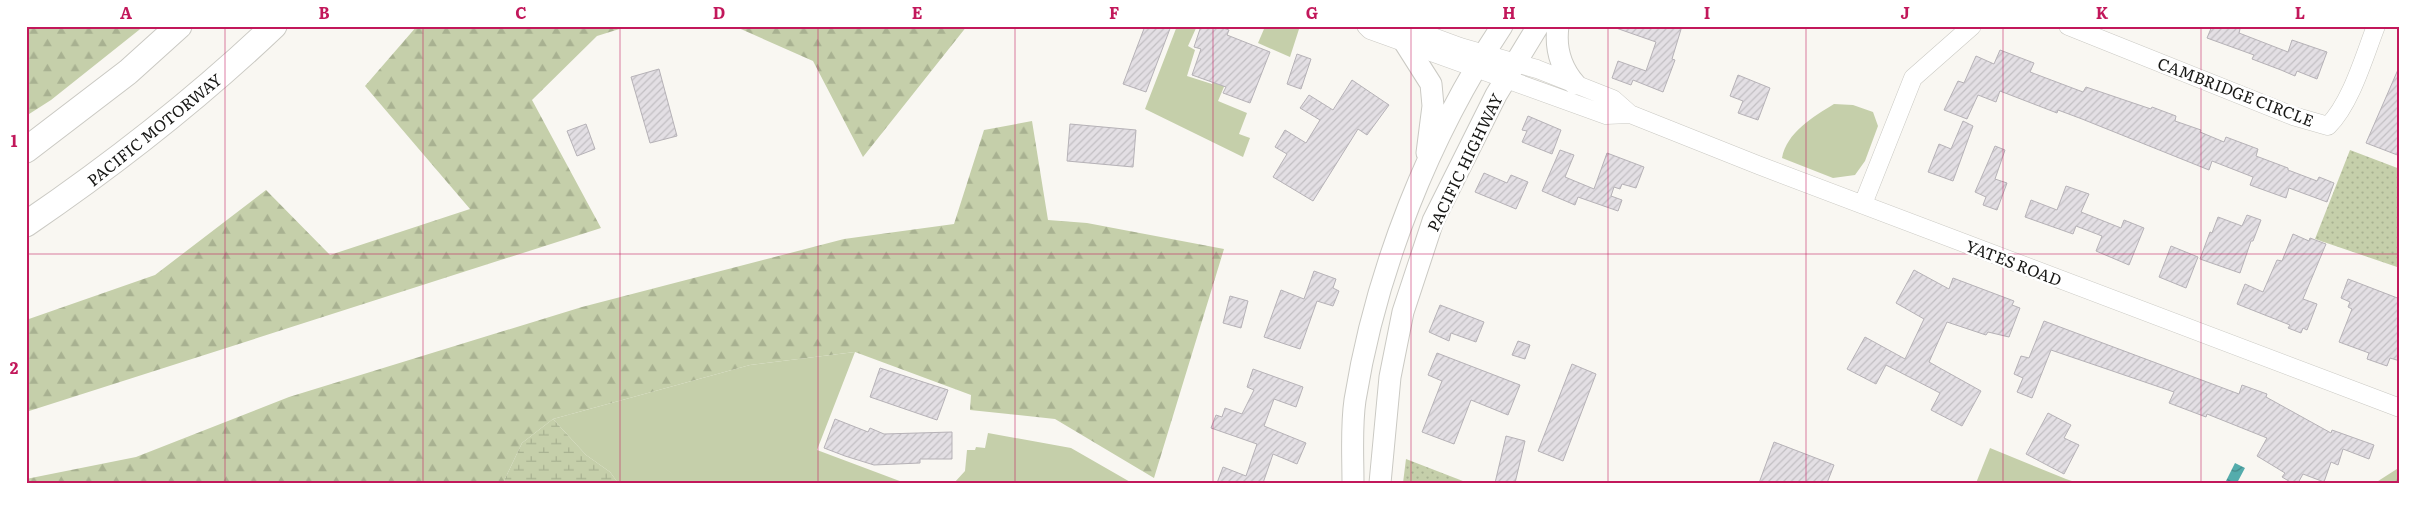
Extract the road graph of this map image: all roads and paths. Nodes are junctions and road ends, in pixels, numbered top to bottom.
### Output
1 (179, 26) edge
2 (274, 26) edge
3 (1366, 26) edge
4 (1502, 26) edge
5 (1538, 26) edge
6 (1558, 26) edge
7 (1972, 26) edge
8 (2068, 26) edge
9 (2376, 26) edge
10 (1404, 35) edge
11 (1481, 62) junction
12 (1510, 71) junction
13 (1575, 84) junction
14 (1630, 114) junction
15 (26, 150) edge
16 (1424, 168) junction
17 (1862, 204) junction
18 (26, 224) edge
19 (2400, 408) edge
20 (1353, 483) edge
21 (1380, 483) edge

1 - 15 highway
2 - 18 highway, PACIFIC MOTORWAY
3 - 10 street
4 - 11 main road, PACIFIC HIGHWAY
5 - 12 main road, PACIFIC HIGHWAY
6 - 13 main road
7 - 17 street
8 - 9 street, CAMBRIDGE CIRCLE
10 - 11 street
10 - 16 main road
11 - 12 street
11 - 16 main road, PACIFIC HIGHWAY
12 - 13 street, YATES ROAD
12 - 14 street, YATES ROAD
12 - 21 main road, PACIFIC HIGHWAY
13 - 14 street, YATES ROAD
14 - 17 street, YATES ROAD
16 - 20 main road, PACIFIC HIGHWAY
17 - 19 street, YATES ROAD

